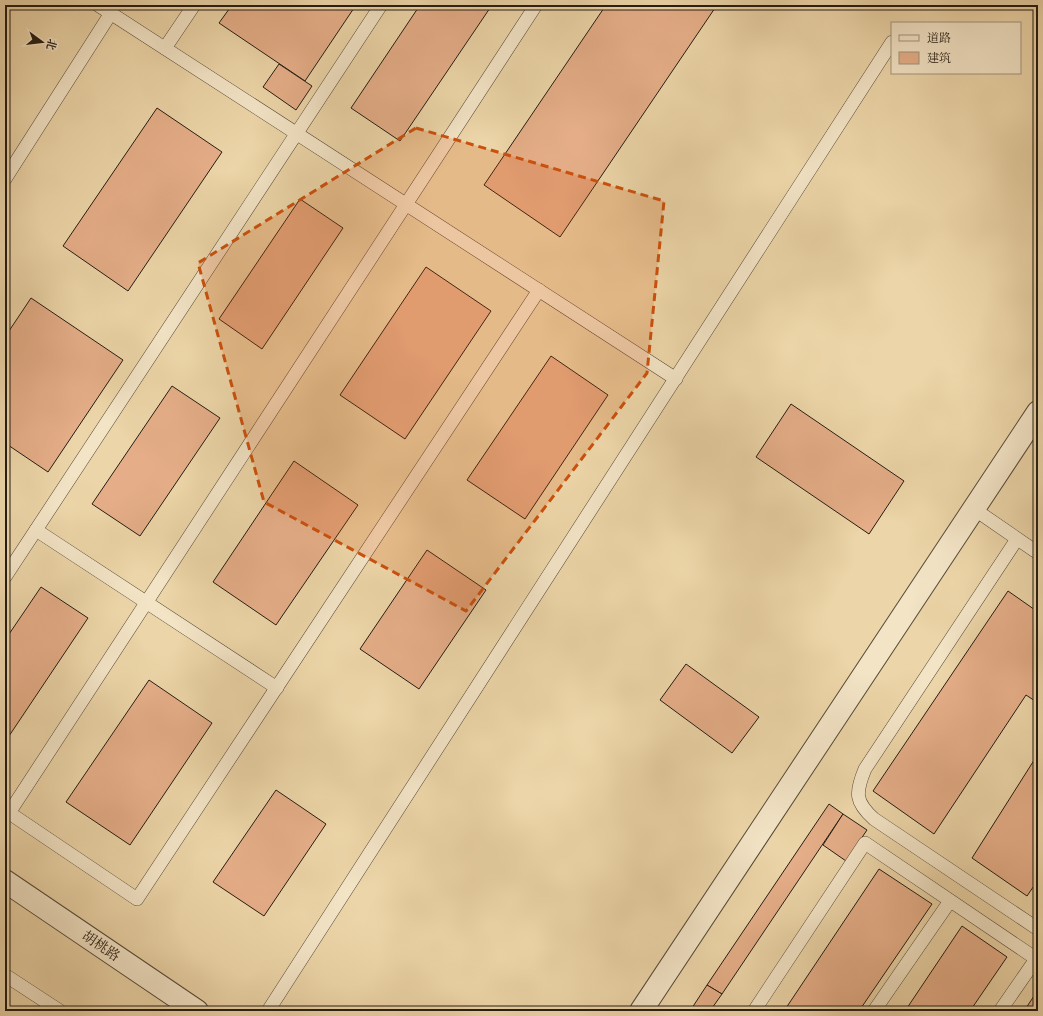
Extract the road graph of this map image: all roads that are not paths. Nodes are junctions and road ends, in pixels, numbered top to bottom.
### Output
1 (98, 5) edge
2 (194, 5) edge
3 (381, 5) edge
4 (536, 5) edge
5 (111, 13) junction
6 (891, 44) edge
7 (166, 48) junction
8 (297, 133) junction
9 (5, 179) edge
10 (406, 204) junction
11 (539, 290) junction
12 (676, 379) junction
13 (1038, 412) edge
14 (974, 509) junction
15 (36, 530) junction
16 (1017, 539) junction
17 (1036, 547) edge
18 (5, 577) edge
19 (147, 602) junction
20 (277, 688) junction
21 (7, 812) edge
22 (5, 881) edge
23 (950, 901) junction
24 (1036, 925) edge
25 (1037, 960) edge
26 (5, 975) edge
27 (60, 1011) edge
28 (198, 1011) edge
29 (268, 1011) edge
30 (641, 1011) edge
31 (754, 1011) edge
32 (874, 1011) edge
33 (1000, 1011) edge

1 - 5 lane
2 - 7 lane
3 - 8 lane
4 - 10 lane
5 - 7 lane
5 - 9 lane
6 - 12 lane
7 - 8 lane
8 - 10 lane
8 - 15 lane
10 - 11 lane
10 - 19 lane
11 - 12 lane
11 - 20 lane
12 - 29 lane
13 - 14 street
14 - 16 lane
14 - 30 street
15 - 18 lane
15 - 19 lane
16 - 17 lane
16 - 24 lane
19 - 20 lane
19 - 21 lane
20 - 21 lane
22 - 28 street, 胡桃路
23 - 25 lane
23 - 31 lane
23 - 32 lane
25 - 33 lane
26 - 27 lane

